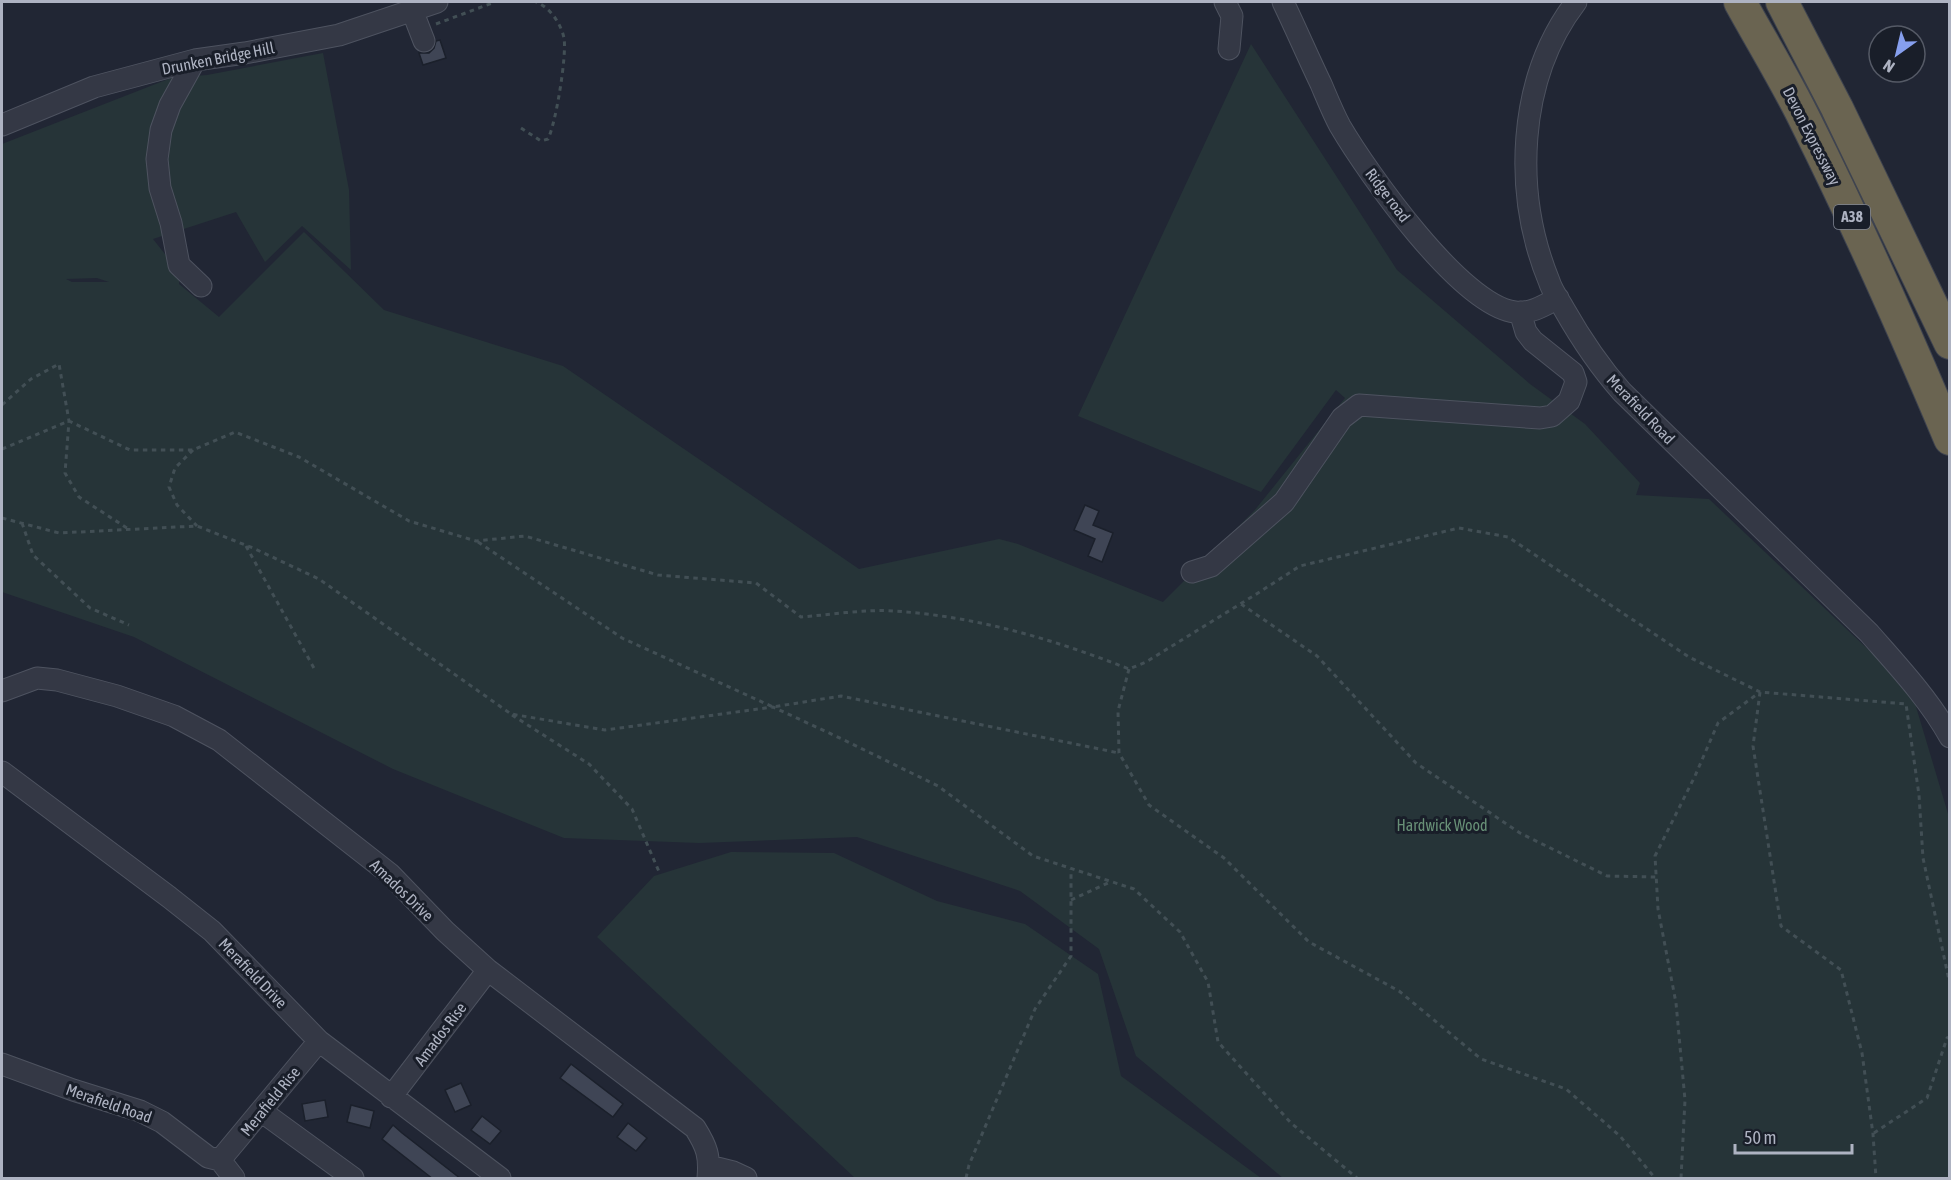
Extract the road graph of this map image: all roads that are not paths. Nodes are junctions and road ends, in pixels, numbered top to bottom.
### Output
1 (437, 2) edge
2 (1225, 2) edge
3 (1283, 2) edge
4 (1576, 2) edge
5 (1740, 2) edge
6 (1782, 2) edge
7 (412, 10) junction
8 (422, 36) road end
9 (1229, 48) dead end
10 (195, 60) junction
11 (2, 125) edge
12 (201, 286) dead end
13 (1558, 298) junction
14 (1520, 312) junction
15 (1950, 343) edge
16 (1950, 439) edge
17 (1192, 572) dead end
18 (2, 691) edge
19 (1950, 737) edge
20 (2, 772) edge
21 (488, 970) junction
22 (319, 1041) junction
23 (2, 1064) edge
24 (392, 1097) junction
25 (261, 1111) junction
26 (220, 1160) junction
27 (709, 1172) edge
28 (234, 1179) edge
29 (353, 1179) edge
30 (500, 1179) edge
31 (746, 1179) edge

1 - 7 street, Drunken Bridge Hill
2 - 9 street
3 - 14 street, Ridge road
4 - 13 street, Merafield Road
5 - 16 highway, Devon Expressway / A38
6 - 15 highway, Devon Expressway / A38
7 - 8 street
7 - 10 street, Drunken Bridge Hill
10 - 11 street, Drunken Bridge Hill
10 - 12 street
13 - 14 street
13 - 19 street, Merafield Road
14 - 17 street
18 - 21 street, Amados Drive
20 - 22 street, Merafield Drive
21 - 24 street, Amados Rise
21 - 27 street, Amados Drive
22 - 24 street, Merafield Drive
22 - 25 street, Merafield Rise
23 - 26 street, Merafield Road
24 - 30 street, Merafield Drive
25 - 26 street, Merafield Rise
25 - 29 street
26 - 28 street, Merafield Road
27 - 31 street

